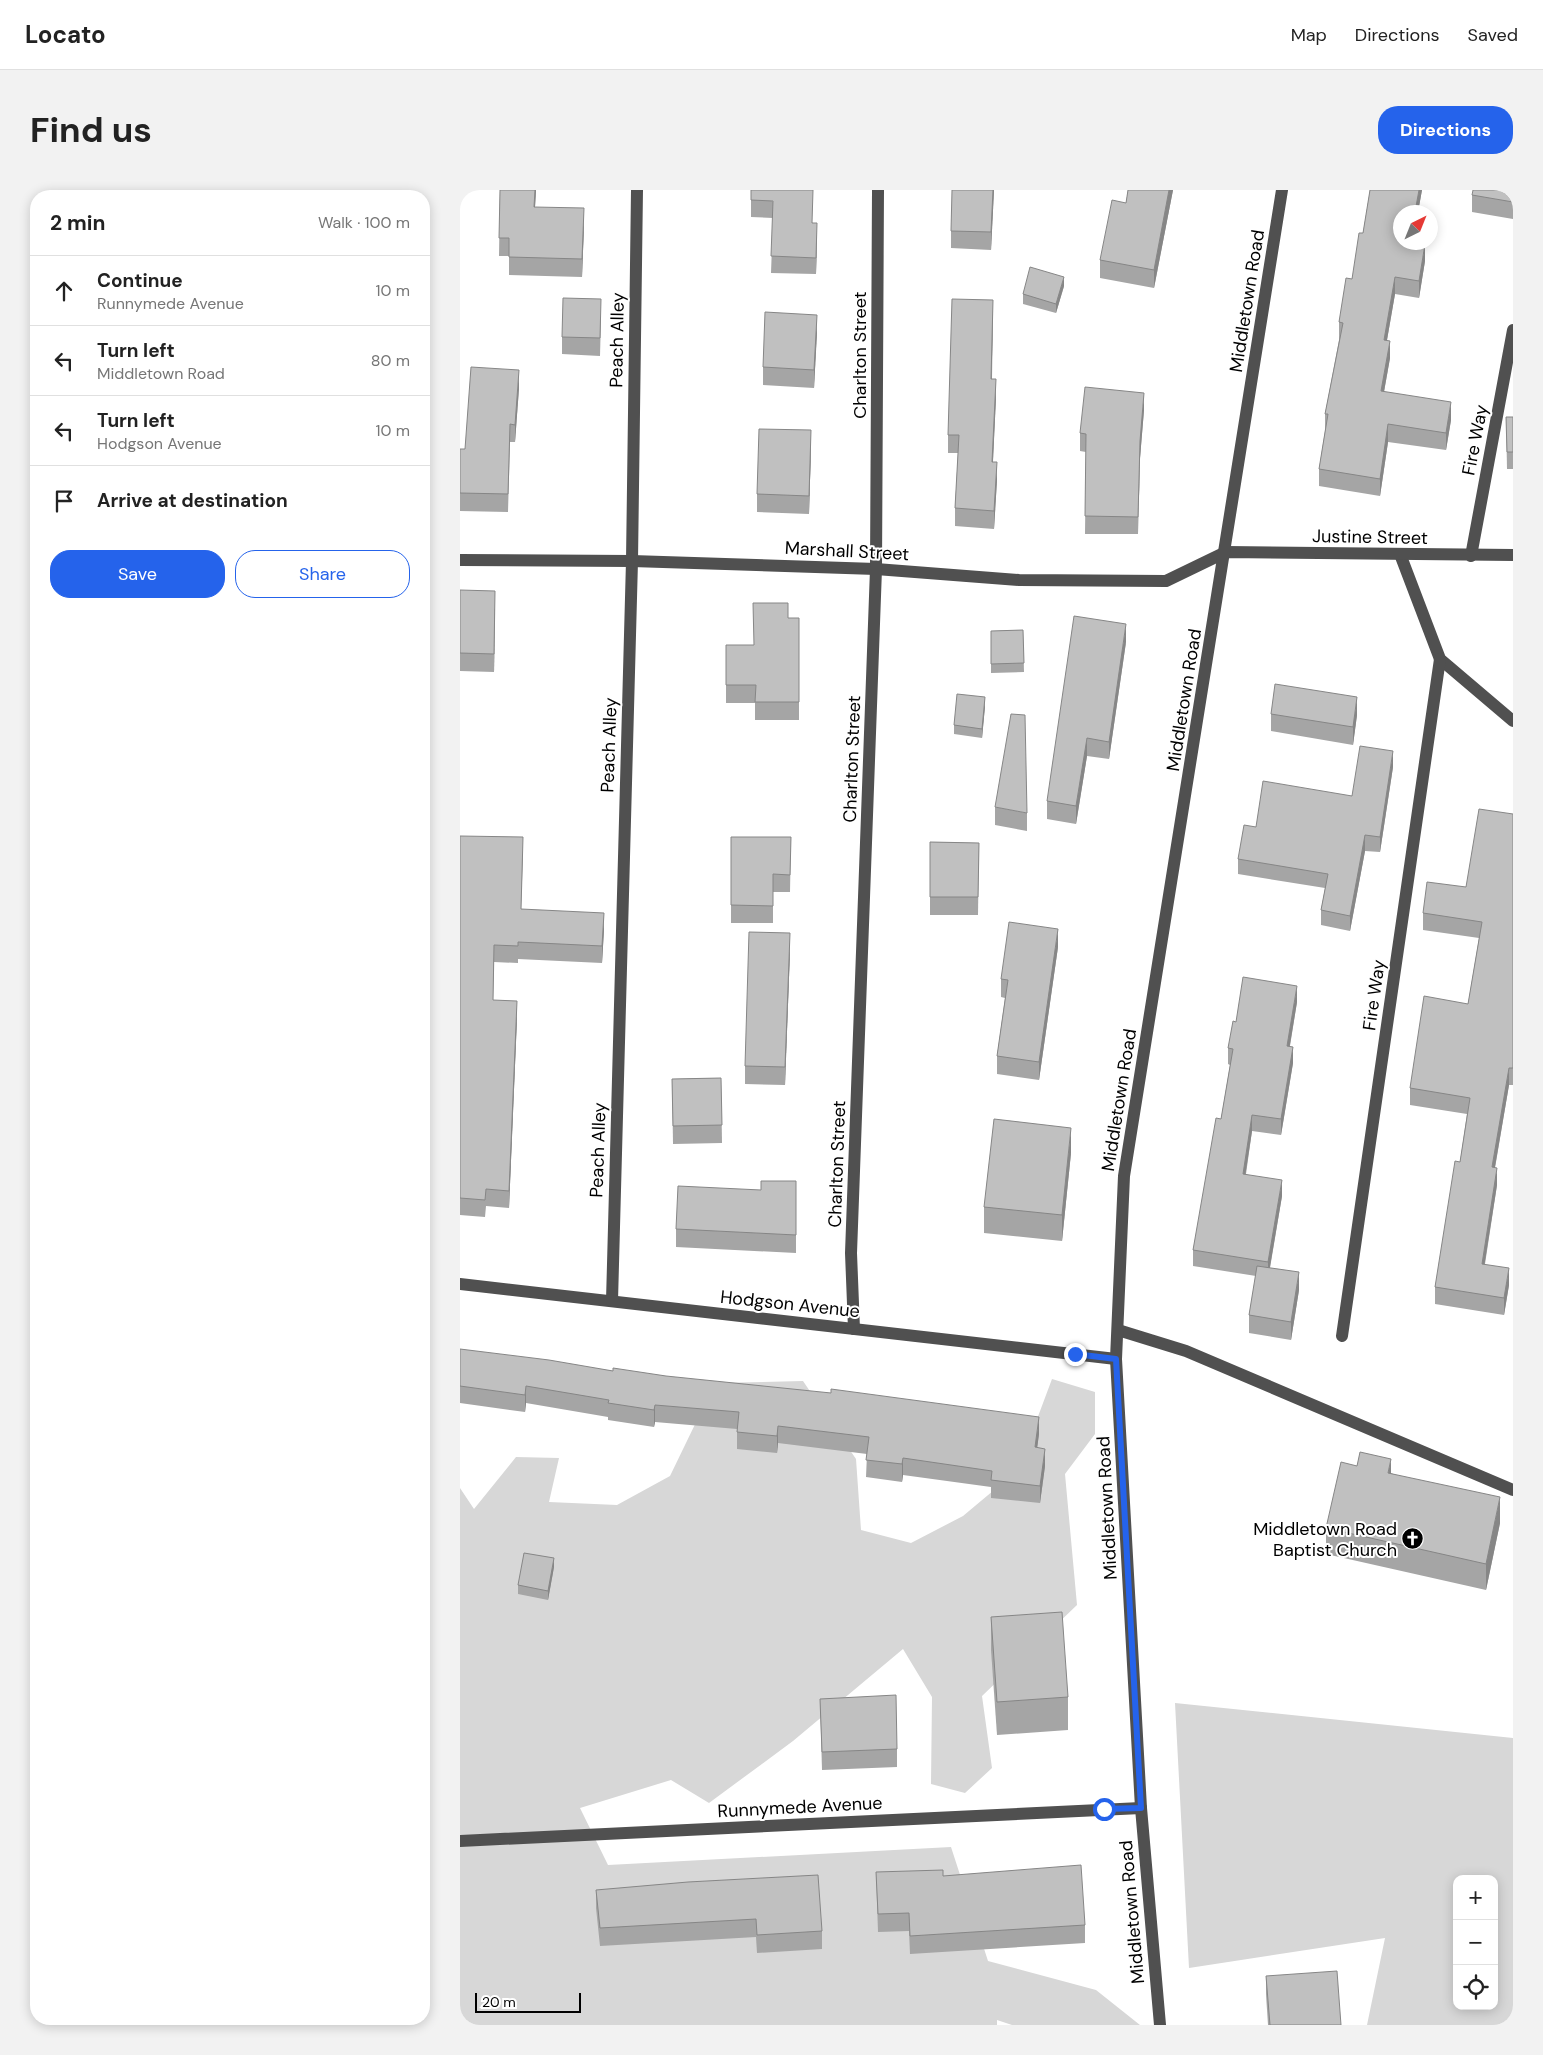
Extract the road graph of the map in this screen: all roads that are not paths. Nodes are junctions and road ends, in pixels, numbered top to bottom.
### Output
1 (637, 190) edge
2 (878, 190) edge
3 (1282, 190) edge
4 (1513, 330) edge
5 (1226, 552) junction
6 (1400, 554) junction
7 (1513, 555) edge
8 (1471, 556) junction
9 (460, 560) edge
10 (632, 561) junction
11 (876, 569) junction
12 (1440, 658) junction
13 (1513, 721) edge
14 (460, 1284) edge
15 (612, 1301) junction
16 (854, 1329) junction
17 (1118, 1330) junction
18 (1342, 1336) dead end
19 (1116, 1359) junction
20 (1513, 1490) edge
21 (1141, 1808) junction
22 (460, 1841) edge
23 (1160, 2025) edge

1 - 10 street, Peach Alley
2 - 11 street, Charlton Street
3 - 5 street, Middletown Road
4 - 8 street, Fire Way
5 - 6 street, Justine Street
5 - 11 street, Marshall Street
5 - 17 street, Middletown Road
6 - 8 street, Justine Street
6 - 12 street
7 - 8 street, Justine Street
9 - 10 street, Marshall Street
10 - 11 street, Marshall Street
10 - 15 street, Peach Alley
11 - 16 street, Charlton Street
12 - 13 street
12 - 18 street, Fire Way
14 - 15 street, Hodgson Avenue
15 - 16 street, Hodgson Avenue
16 - 19 street, Hodgson Avenue
17 - 19 street, Middletown Road
17 - 20 street
19 - 21 street, Middletown Road
21 - 22 street, Runnymede Avenue
21 - 23 street, Middletown Road

